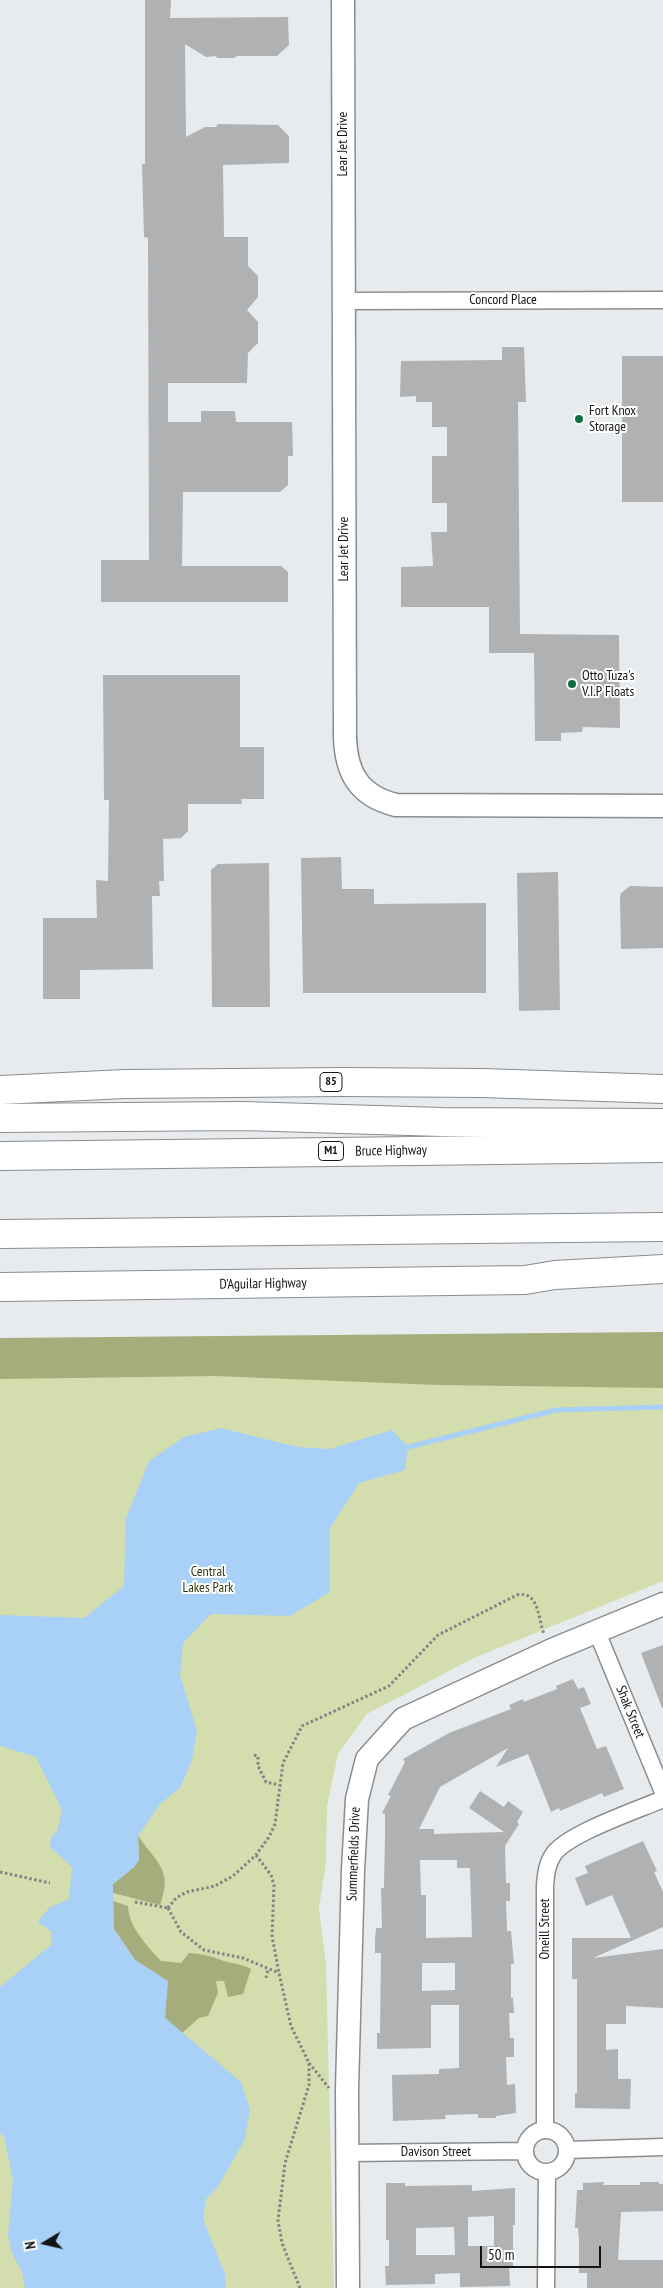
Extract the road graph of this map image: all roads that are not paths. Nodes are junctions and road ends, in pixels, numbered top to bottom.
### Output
1 (343, 0) edge
2 (663, 300) edge
3 (344, 301) junction
4 (663, 806) edge
5 (663, 1089) edge
6 (0, 1090) edge
7 (0, 1118) edge
8 (663, 1123) edge
9 (663, 1148) edge
10 (0, 1156) edge
11 (663, 1227) edge
12 (0, 1234) edge
13 (663, 1269) edge
14 (525, 1280) junction
15 (663, 1284) edge
16 (0, 1287) edge
17 (663, 1604) edge
18 (597, 1632) junction
19 (663, 1792) edge
20 (663, 1799) edge
21 (545, 2129) junction
22 (663, 2147) edge
23 (567, 2150) junction
24 (524, 2151) junction
25 (348, 2152) junction
26 (547, 2172) junction
27 (348, 2288) edge
28 (546, 2288) edge

1 - 3 street, Lear Jet Drive
2 - 3 street, Concord Place
3 - 4 street, Lear Jet Drive
5 - 6 highway, 85
7 - 8 highway
9 - 10 highway, Bruce Highway / M1
11 - 12 highway
13 - 14 highway
14 - 15 highway
14 - 16 highway, D'Aguilar Highway
17 - 18 street, Summerfields Drive
18 - 19 street, Shak Street
18 - 25 street, Summerfields Drive
20 - 21 street, Oneill Street
21 - 23 street
21 - 24 street
22 - 23 street
23 - 26 street
24 - 25 street, Davison Street
24 - 26 street
25 - 27 street, Summerfields Drive
26 - 28 street

